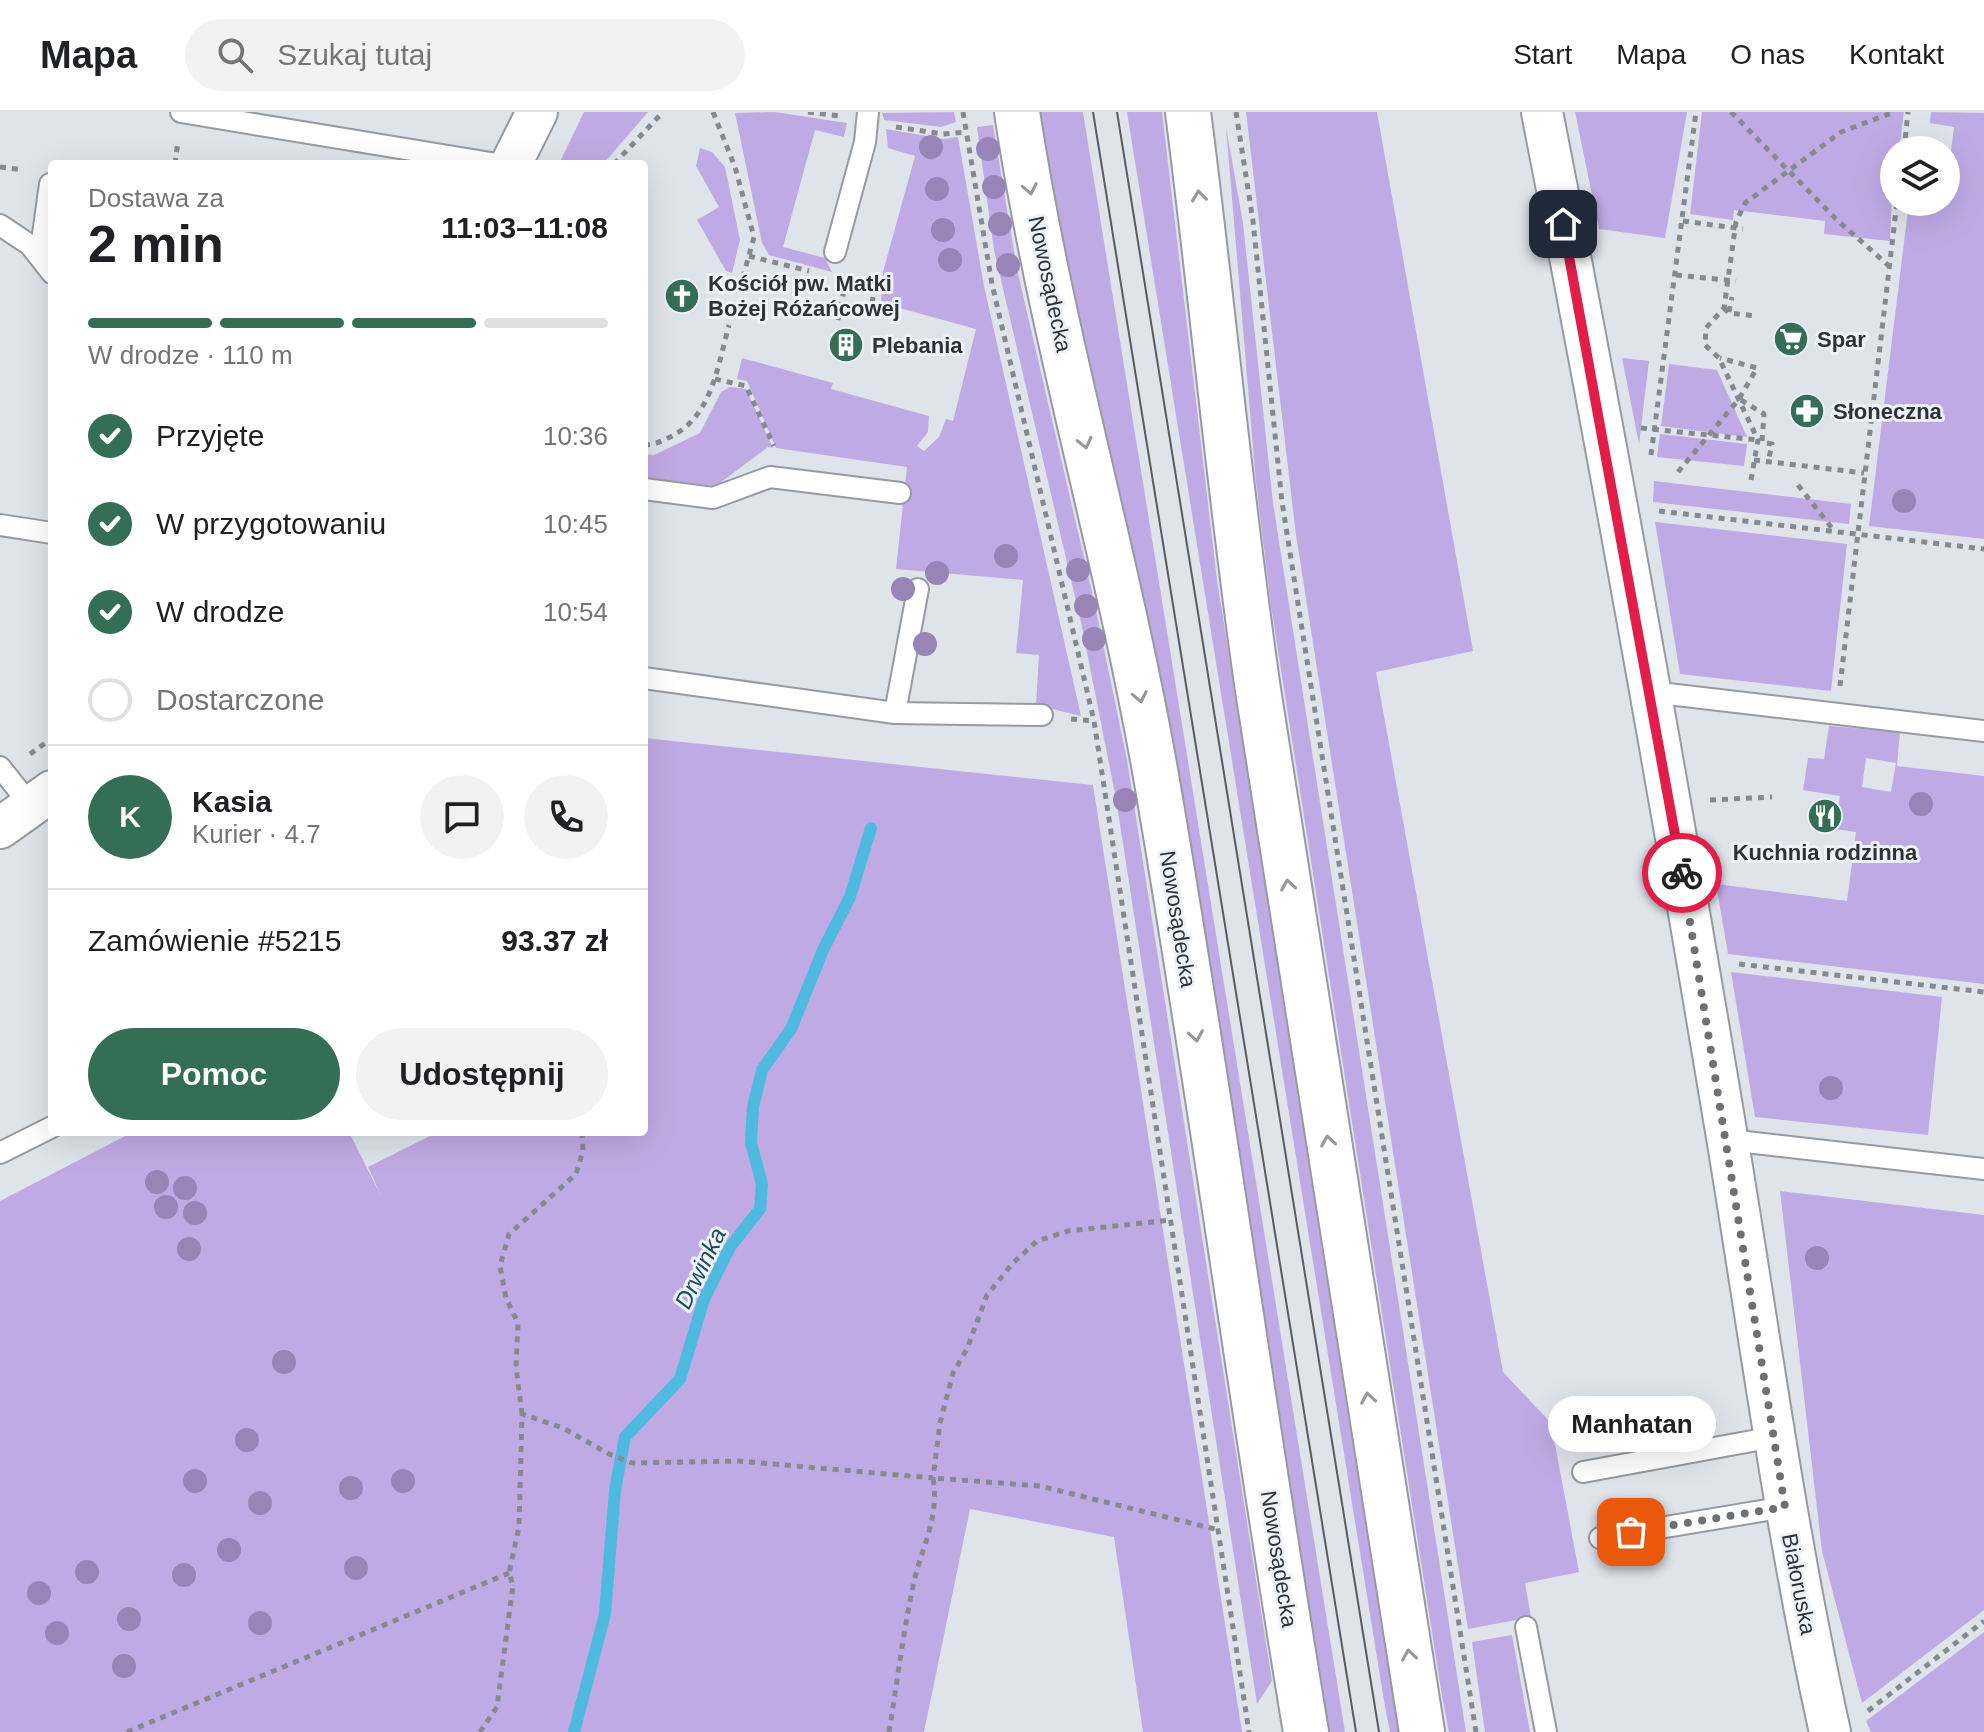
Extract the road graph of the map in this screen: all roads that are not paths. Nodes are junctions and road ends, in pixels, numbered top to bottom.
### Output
1 (181, 112) edge
2 (537, 112) edge
3 (868, 112) edge
4 (1017, 112) edge
5 (1188, 112) edge
6 (1542, 112) edge
7 (473, 160) edge
8 (513, 160) edge
9 (48, 224) edge
10 (0, 225) edge
11 (835, 252) dead end
12 (46, 264) edge
13 (648, 490) edge
14 (900, 493) dead end
15 (0, 525) edge
16 (48, 532) edge
17 (918, 589) dead end
18 (648, 679) edge
19 (1651, 692) junction
20 (895, 713) junction
21 (1042, 715) dead end
22 (1984, 731) edge
23 (0, 767) edge
24 (28, 808) edge
25 (48, 1129) edge
26 (1728, 1140) junction
27 (0, 1153) edge
28 (1984, 1169) edge
29 (1774, 1437) junction
30 (1583, 1472) dead end
31 (1785, 1507) junction
32 (1600, 1538) dead end
33 (1526, 1627) dead end
34 (1306, 1732) edge
35 (1422, 1732) edge
36 (1546, 1732) edge
37 (1830, 1732) edge

1 - 7 lane
2 - 8 street
3 - 11 lane
4 -> 34 main road, Nowosądecka
35 -> 5 main road
6 - 19 street, Białoruska
9 - 12 lane
10 - 12 lane
13 - 14 lane
15 - 16 lane
17 - 20 lane
18 - 20 lane
19 - 22 lane
19 - 26 street, Białoruska
20 - 21 lane
23 - 24 lane
25 - 27 lane
26 - 28 lane
26 - 29 street, Białoruska
29 - 30 lane
29 - 31 street, Białoruska
31 - 32 lane
31 - 37 street, Białoruska
33 - 36 lane

